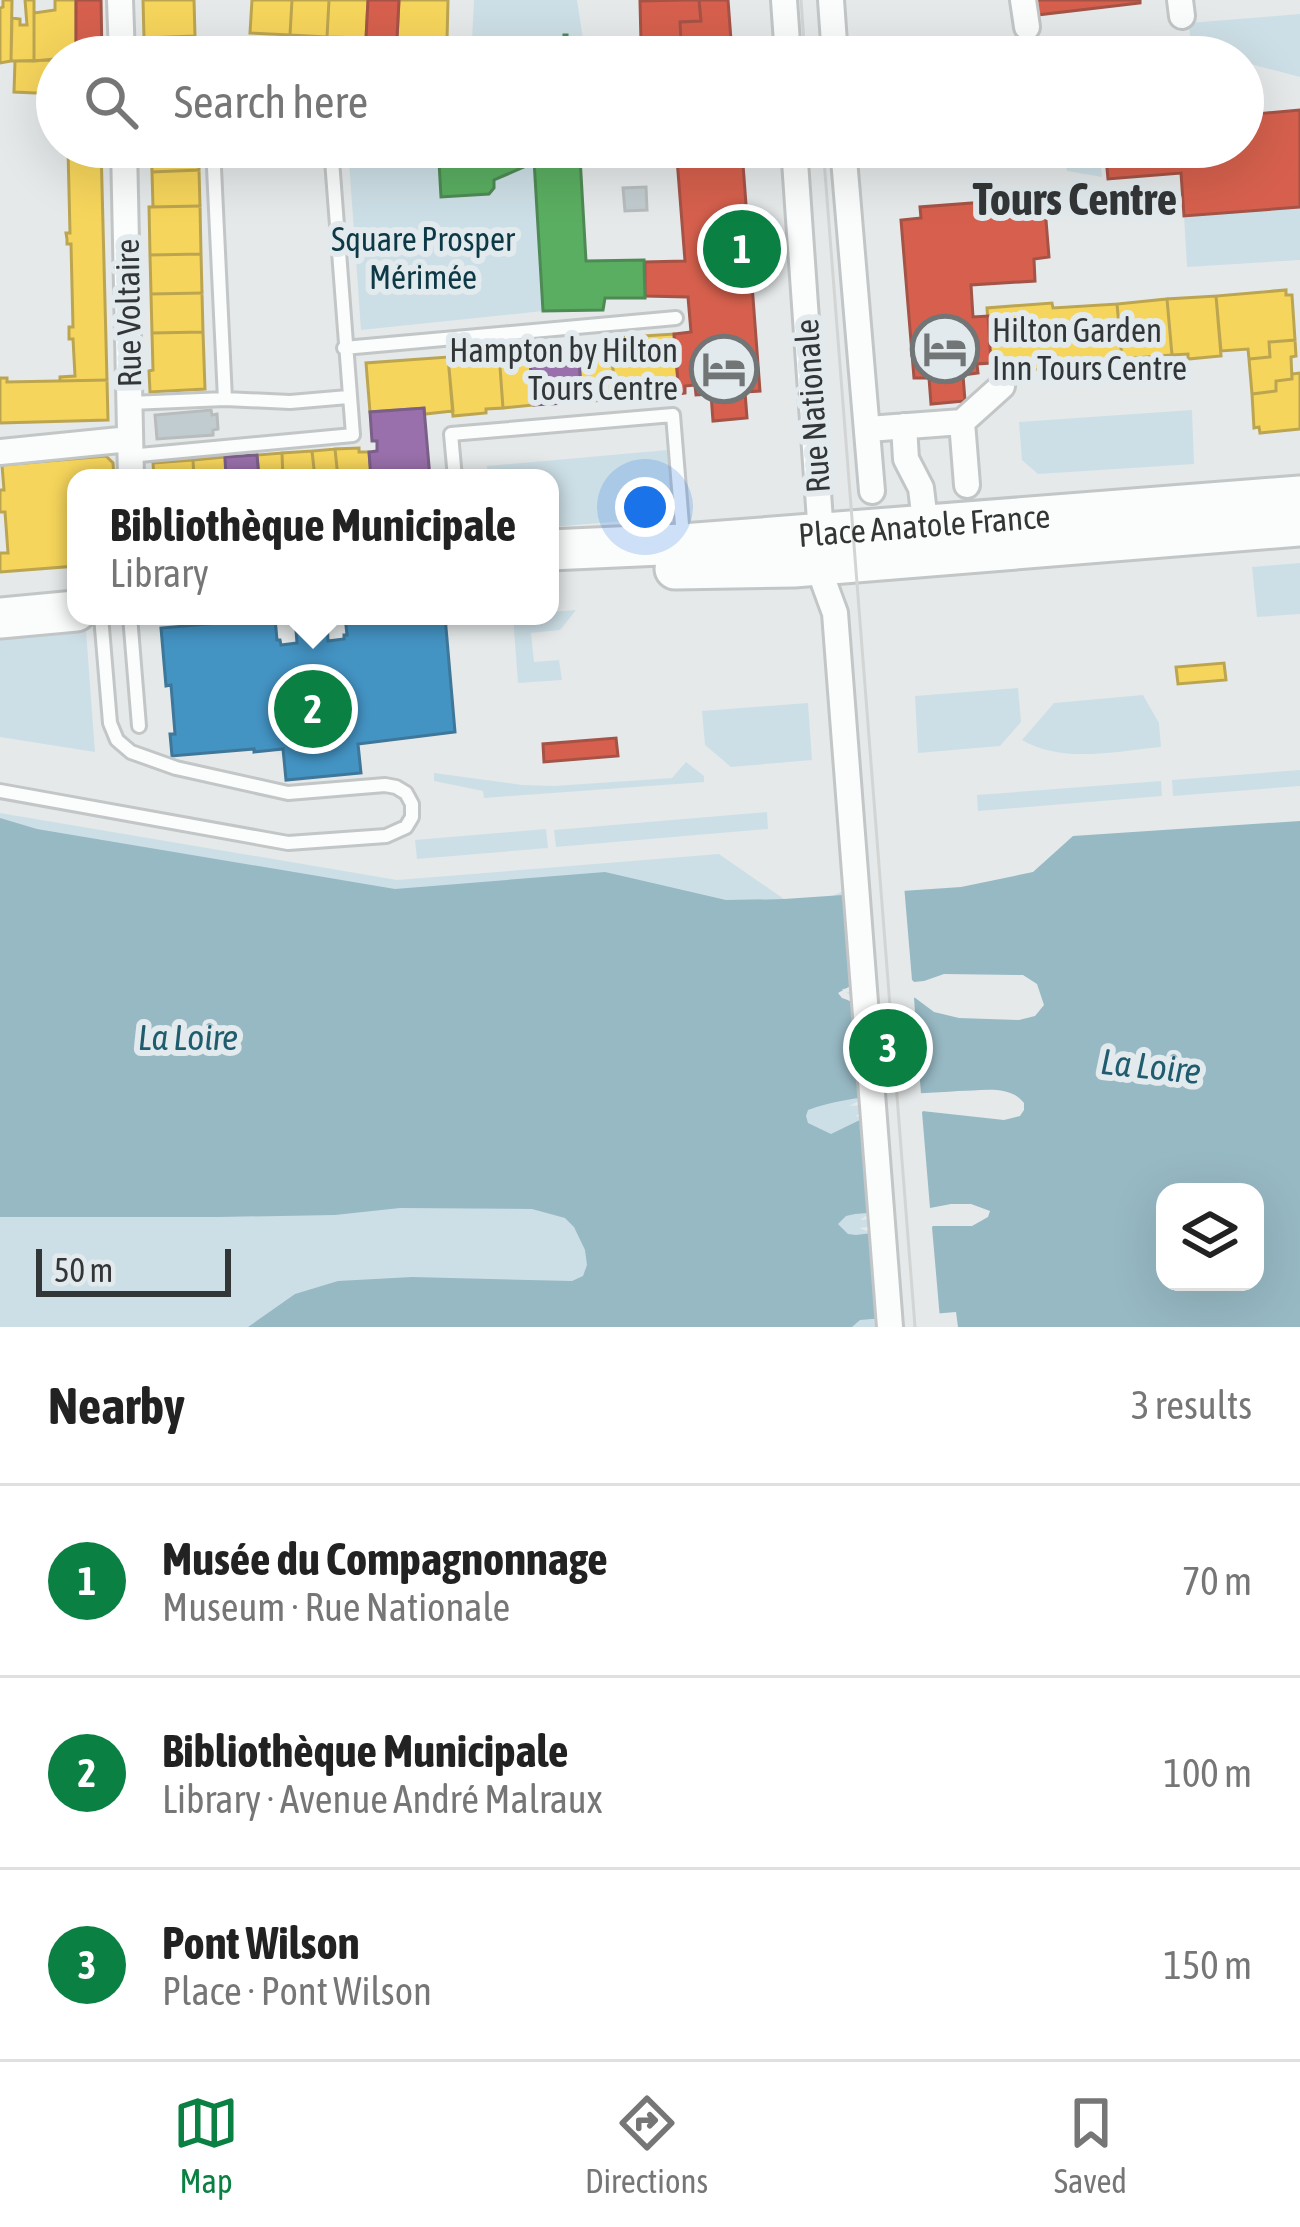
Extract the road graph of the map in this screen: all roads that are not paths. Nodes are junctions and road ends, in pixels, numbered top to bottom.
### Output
1 (120, 0) edge
2 (784, 0) edge
3 (831, 0) edge
4 (1023, 0) edge
5 (1027, 27) dead end
6 (121, 36) edge
7 (787, 36) edge
8 (834, 36) edge
9 (124, 168) edge
10 (214, 168) edge
11 (332, 168) edge
12 (795, 168) edge
13 (845, 168) edge
14 (676, 318) dead end
15 (344, 348) junction
16 (1002, 386) dead end
17 (348, 397) junction
18 (226, 399) junction
19 (130, 403) junction
20 (962, 422) junction
21 (904, 426) junction
22 (868, 429) junction
23 (0, 452) edge
24 (130, 458) edge
25 (454, 469) edge
26 (967, 485) dead end
27 (872, 491) dead end
28 (1300, 496) edge
29 (924, 513) dead end
30 (820, 520) dead end
31 (1300, 526) edge
32 (683, 544) junction
33 (559, 550) edge
34 (559, 574) edge
35 (824, 583) dead end
36 (67, 591) edge
37 (0, 596) edge
38 (67, 612) edge
39 (0, 618) edge
40 (102, 625) edge
41 (131, 625) edge
42 (139, 727) dead end
43 (0, 790) edge
44 (890, 1327) edge

1 - 6 street
2 - 7 street
3 - 8 street
4 - 5 street
9 - 19 street, Rue Voltaire
10 - 18 lane
11 - 15 lane
12 - 30 street, Rue Nationale
13 - 22 street, Rue Nationale
14 - 15 lane
15 - 17 lane
16 - 20 street
17 - 18 lane
17 - 24 lane
18 - 19 lane
19 - 24 street, Rue Voltaire
20 - 21 street
20 - 26 street
21 - 22 street
21 - 29 street
22 - 27 street, Rue Nationale
23 - 24 street
25 - 32 lane
28 - 32 main road, Place Anatole France
31 - 34 main road, Place Anatole France
32 - 33 main road, Place Anatole France
35 - 44 street
36 - 37 main road
38 - 39 main road
40 - 43 lane
41 - 42 lane

